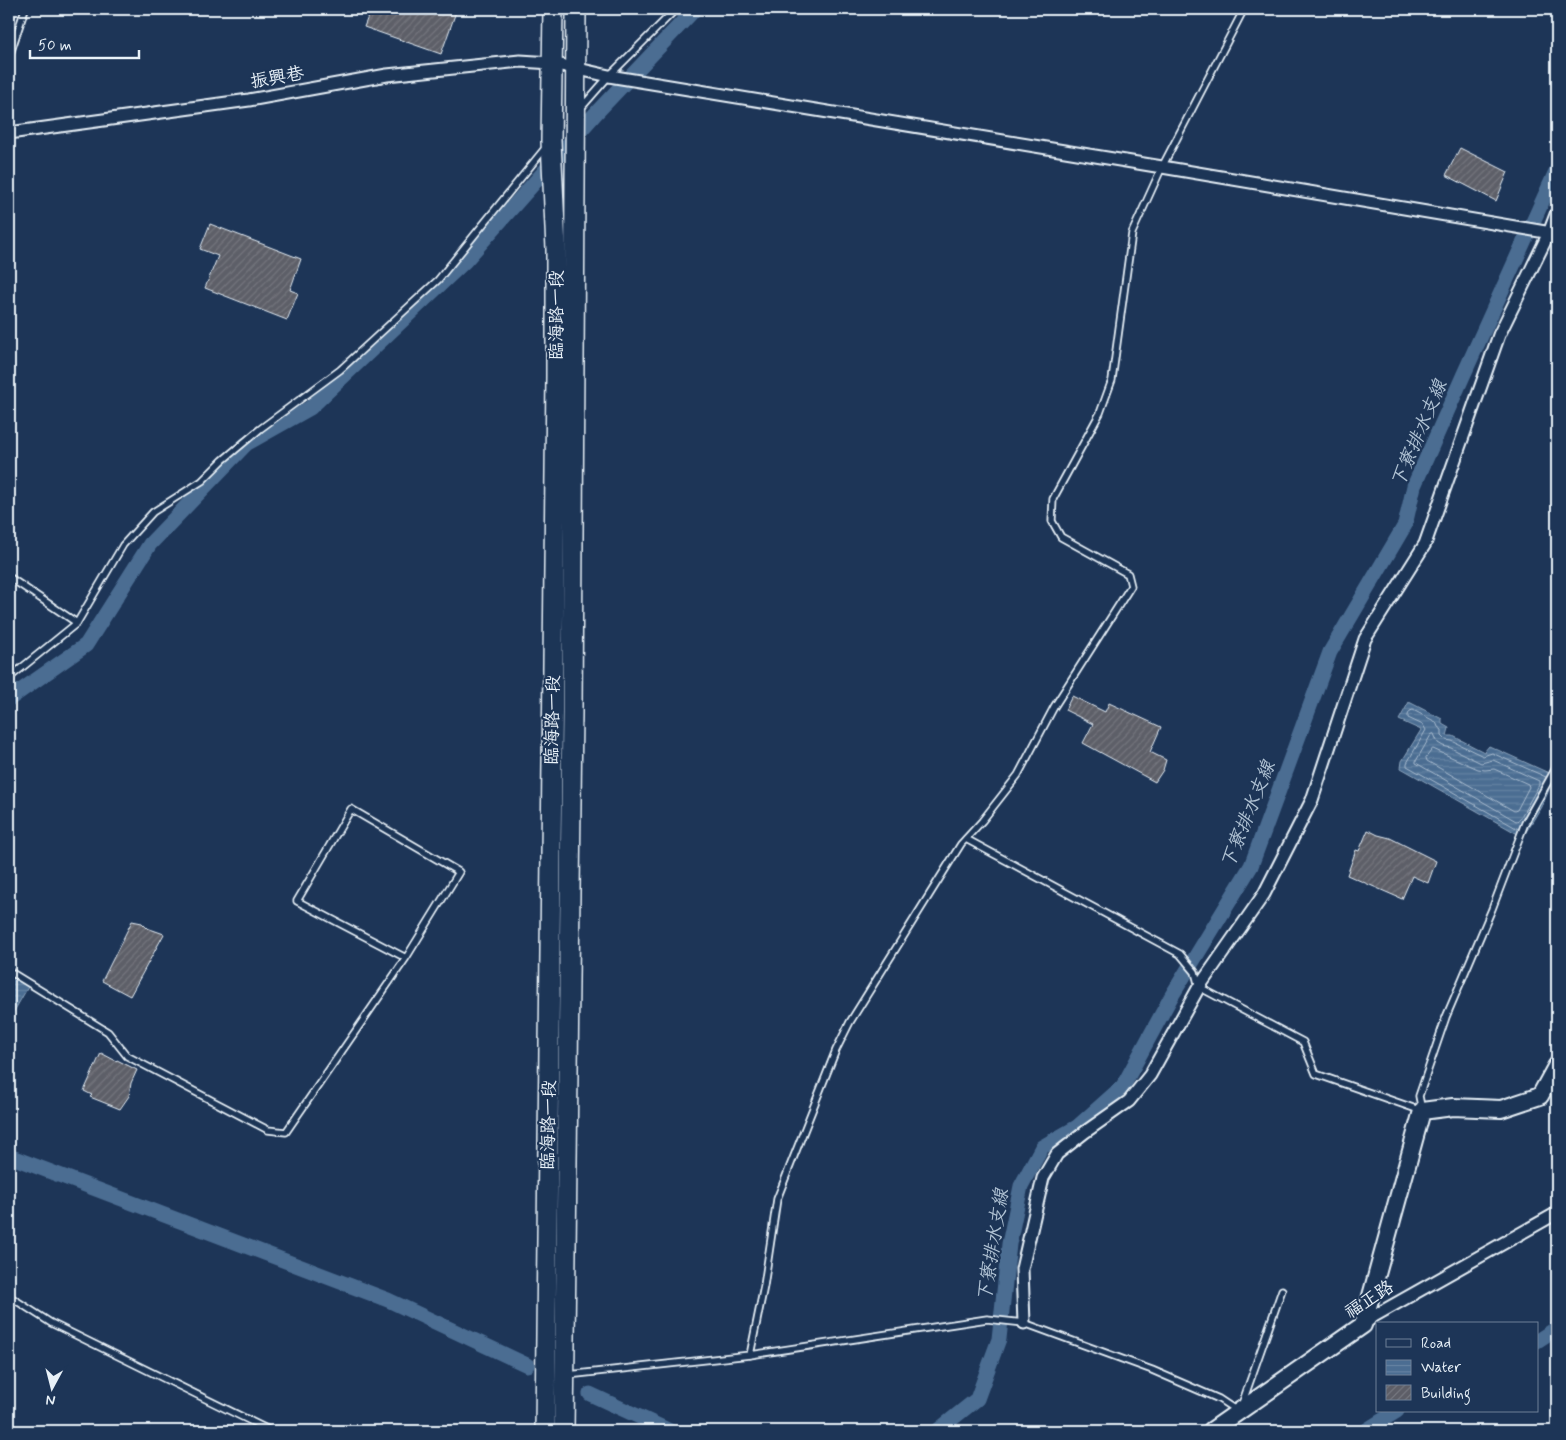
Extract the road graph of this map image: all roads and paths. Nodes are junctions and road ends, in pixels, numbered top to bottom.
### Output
1 (26, 9) edge
2 (553, 9) edge
3 (576, 9) edge
4 (676, 9) edge
5 (1244, 9) edge
6 (9, 57) edge
7 (552, 63) junction
8 (576, 69) junction
9 (609, 76) junction
10 (575, 114) junction
11 (9, 133) edge
12 (563, 137) junction
13 (1162, 167) junction
14 (1557, 212) edge
15 (1553, 233) edge
16 (9, 577) edge
17 (77, 623) junction
18 (9, 678) edge
19 (1557, 766) edge
20 (966, 838) junction
21 (406, 958) junction
22 (9, 971) edge
23 (1199, 987) junction
24 (1557, 1065) edge
25 (1422, 1111) junction
26 (1557, 1213) edge
27 (1282, 1290) dead end
28 (9, 1296) edge
29 (1024, 1323) junction
30 (1363, 1326) junction
31 (750, 1355) junction
32 (565, 1375) junction
33 (557, 1413) dead end
34 (1239, 1413) junction
35 (270, 1431) edge
36 (545, 1431) edge
37 (564, 1431) edge
38 (1212, 1431) edge

1 - 6 lane
2 - 7 main road, 臨海路一段
3 - 8 main road, 臨海路一段
4 - 9 lane
5 - 13 lane
7 - 8 street, 振興巷
7 - 11 street, 振興巷
7 - 12 main road, 臨海路一段
8 - 9 street, 振興巷
8 - 10 main road, 臨海路一段
9 - 10 lane
9 - 13 street, 振興巷
10 - 12 main road, 臨海路一段
12 - 17 lane
12 - 32 main road, 臨海路一段
12 - 36 main road, 臨海路一段
13 - 15 street, 振興巷
13 - 20 lane
14 - 15 street
15 - 23 street
16 - 17 lane
17 - 18 lane
19 - 25 lane
20 - 23 lane
20 - 31 lane
21 - 21 lane
21 - 22 lane
23 - 25 lane
23 - 29 street
24 - 25 street
25 - 30 street
26 - 30 street, 福正路
27 - 34 lane
28 - 35 lane
29 - 31 lane
29 - 34 lane
30 - 34 street, 福正路
31 - 32 lane
32 - 33 lane
32 - 37 main road, 臨海路一段
34 - 38 street, 福正路

